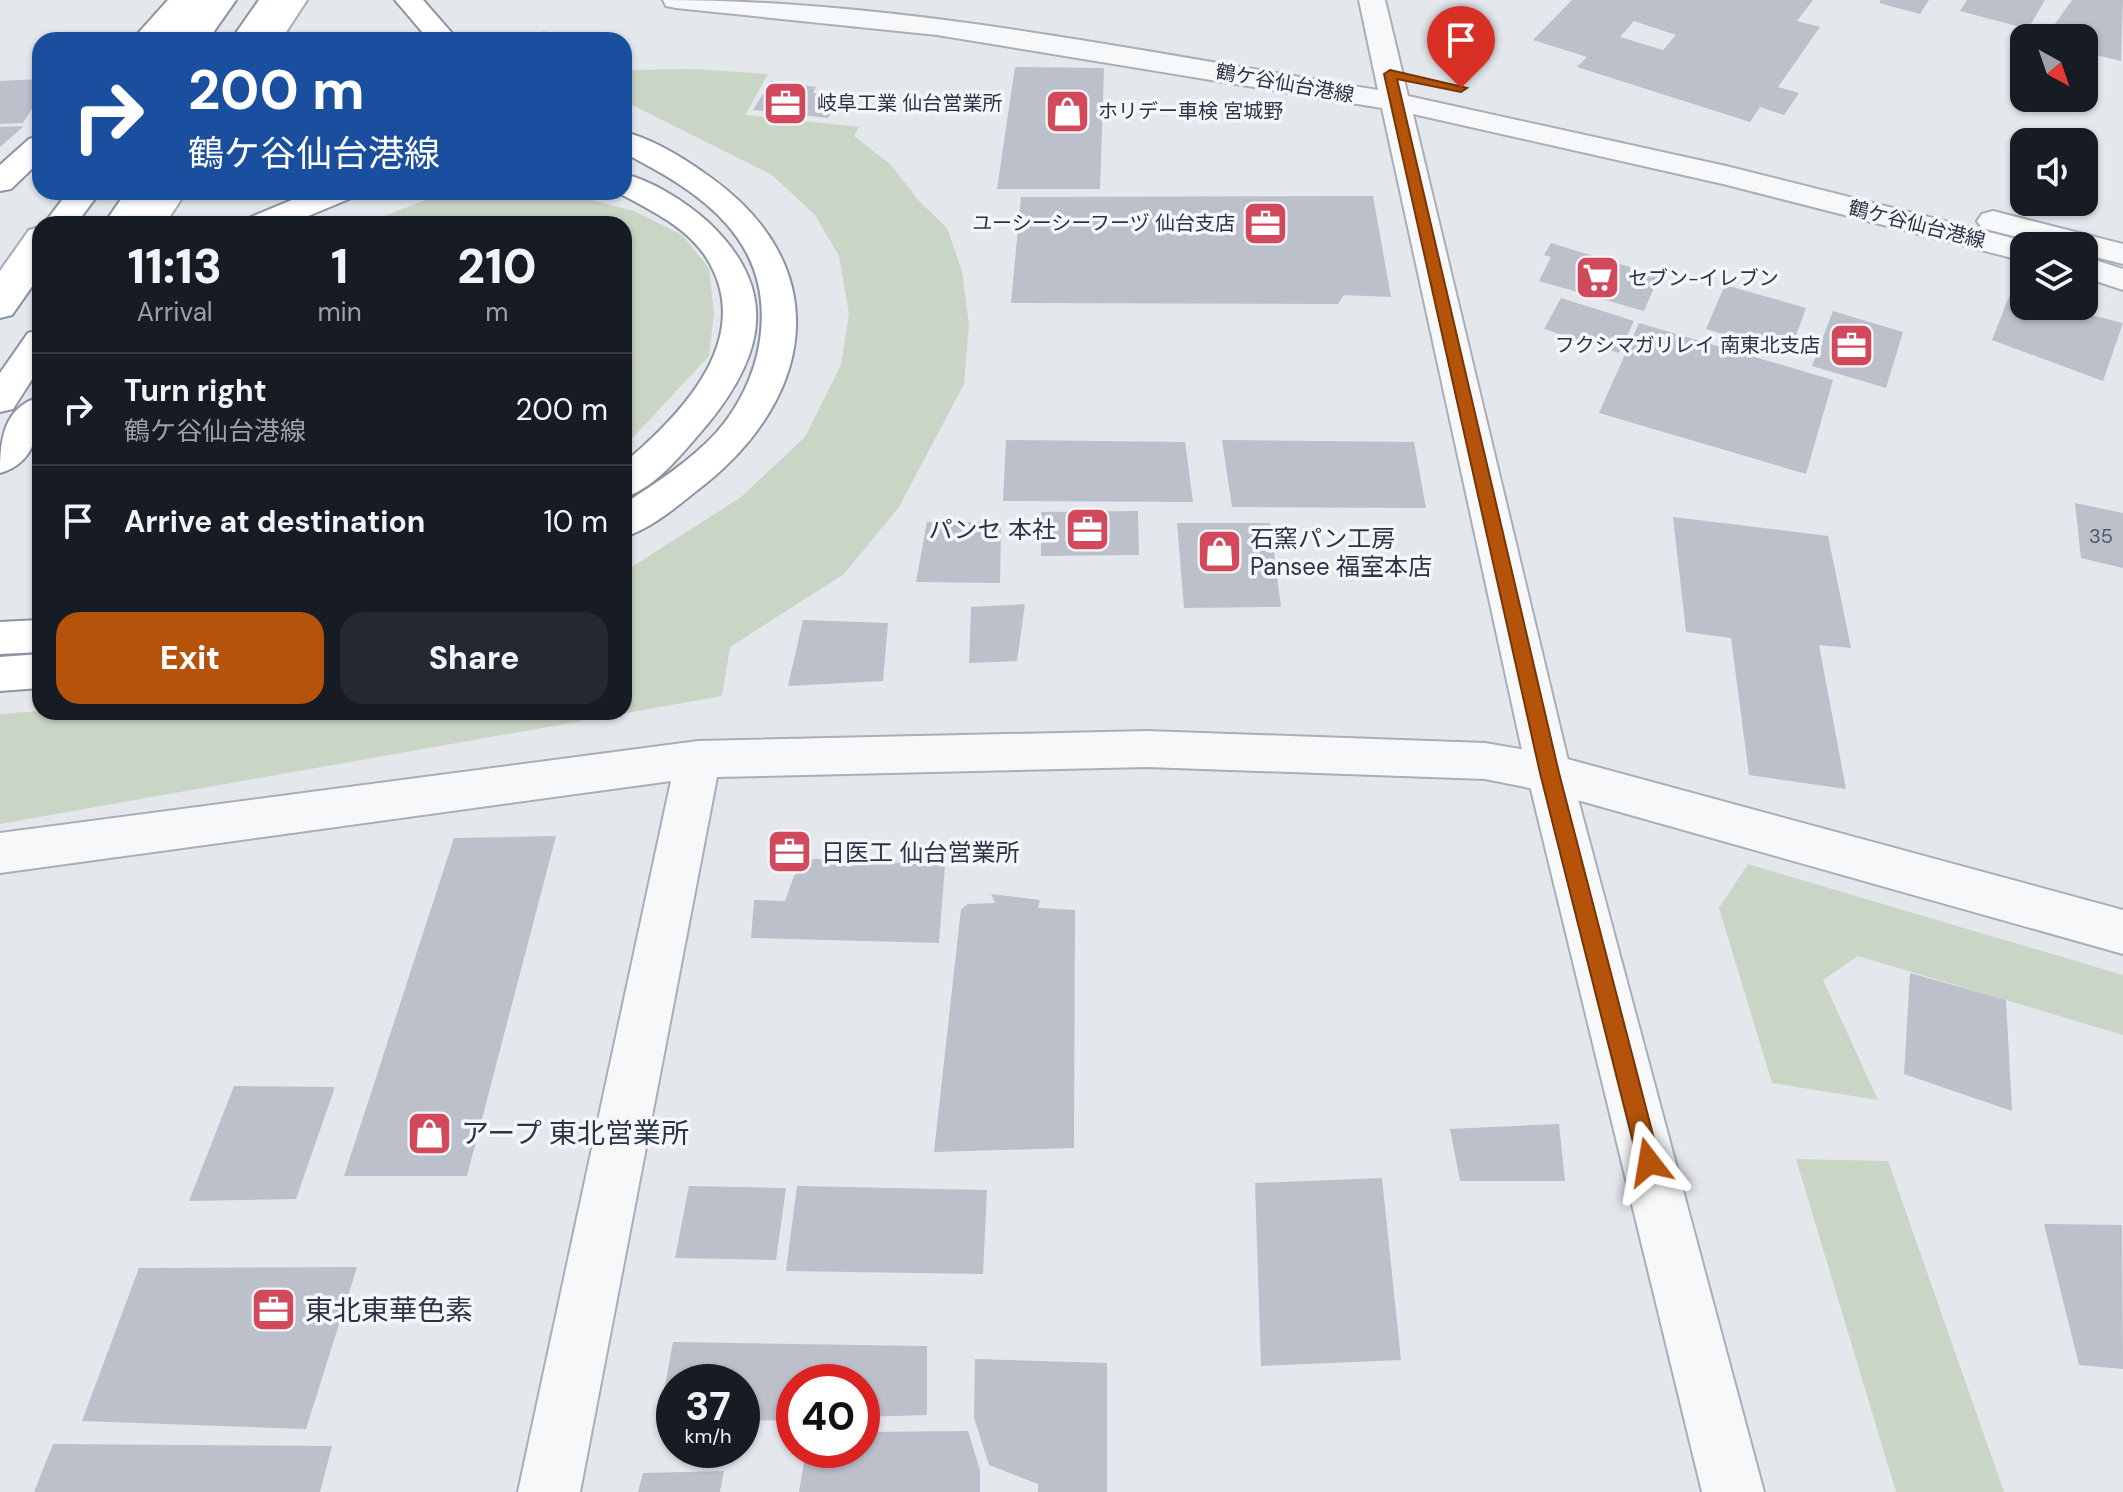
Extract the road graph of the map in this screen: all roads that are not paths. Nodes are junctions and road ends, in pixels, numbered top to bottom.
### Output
1 (183, 0) edge
2 (202, 0) edge
3 (223, 0) edge
4 (273, 0) edge
5 (294, 0) edge
6 (408, 0) edge
7 (676, 0) edge
8 (1372, 0) edge
9 (153, 32) edge
10 (179, 32) edge
11 (200, 32) edge
12 (251, 32) edge
13 (272, 32) edge
14 (437, 32) edge
15 (1348, 66) dead end
16 (1394, 88) junction
17 (632, 145) edge
18 (32, 152) edge
19 (0, 182) edge
20 (632, 187) edge
21 (319, 200) edge
22 (281, 216) edge
23 (2010, 247) edge
24 (32, 249) edge
25 (32, 263) edge
26 (2110, 269) edge
27 (0, 296) edge
28 (0, 307) edge
29 (32, 353) edge
30 (0, 400) edge
31 (32, 409) edge
32 (32, 419) edge
33 (0, 459) edge
34 (632, 478) edge
35 (632, 518) edge
36 (32, 636) edge
37 (0, 638) edge
38 (32, 672) edge
39 (0, 674) edge
40 (698, 759) junction
41 (1549, 773) junction
42 (0, 853) edge
43 (2123, 932) edge
44 (549, 1492) edge
45 (1733, 1492) edge

1 - 9 main road
2 - 10 main road
3 - 11 main road
4 - 12 main road
5 - 13 main road
6 - 14 main road
7 - 16 street, 鶴ケ谷仙台港線
8 - 16 street
15 - 16 street, 鶴ケ谷仙台港線
16 - 23 street, 鶴ケ谷仙台港線
16 - 26 street, 鶴ケ谷仙台港線
16 - 41 street
17 - 35 main road
18 - 19 main road
20 - 34 main road
21 - 22 main road
24 - 27 main road
25 - 28 main road
29 - 30 main road
31 - 33 main road
32 - 33 main road
36 - 37 main road
38 - 39 main road
40 - 41 street
40 - 42 street
40 - 44 street
41 - 43 street
41 - 45 street

